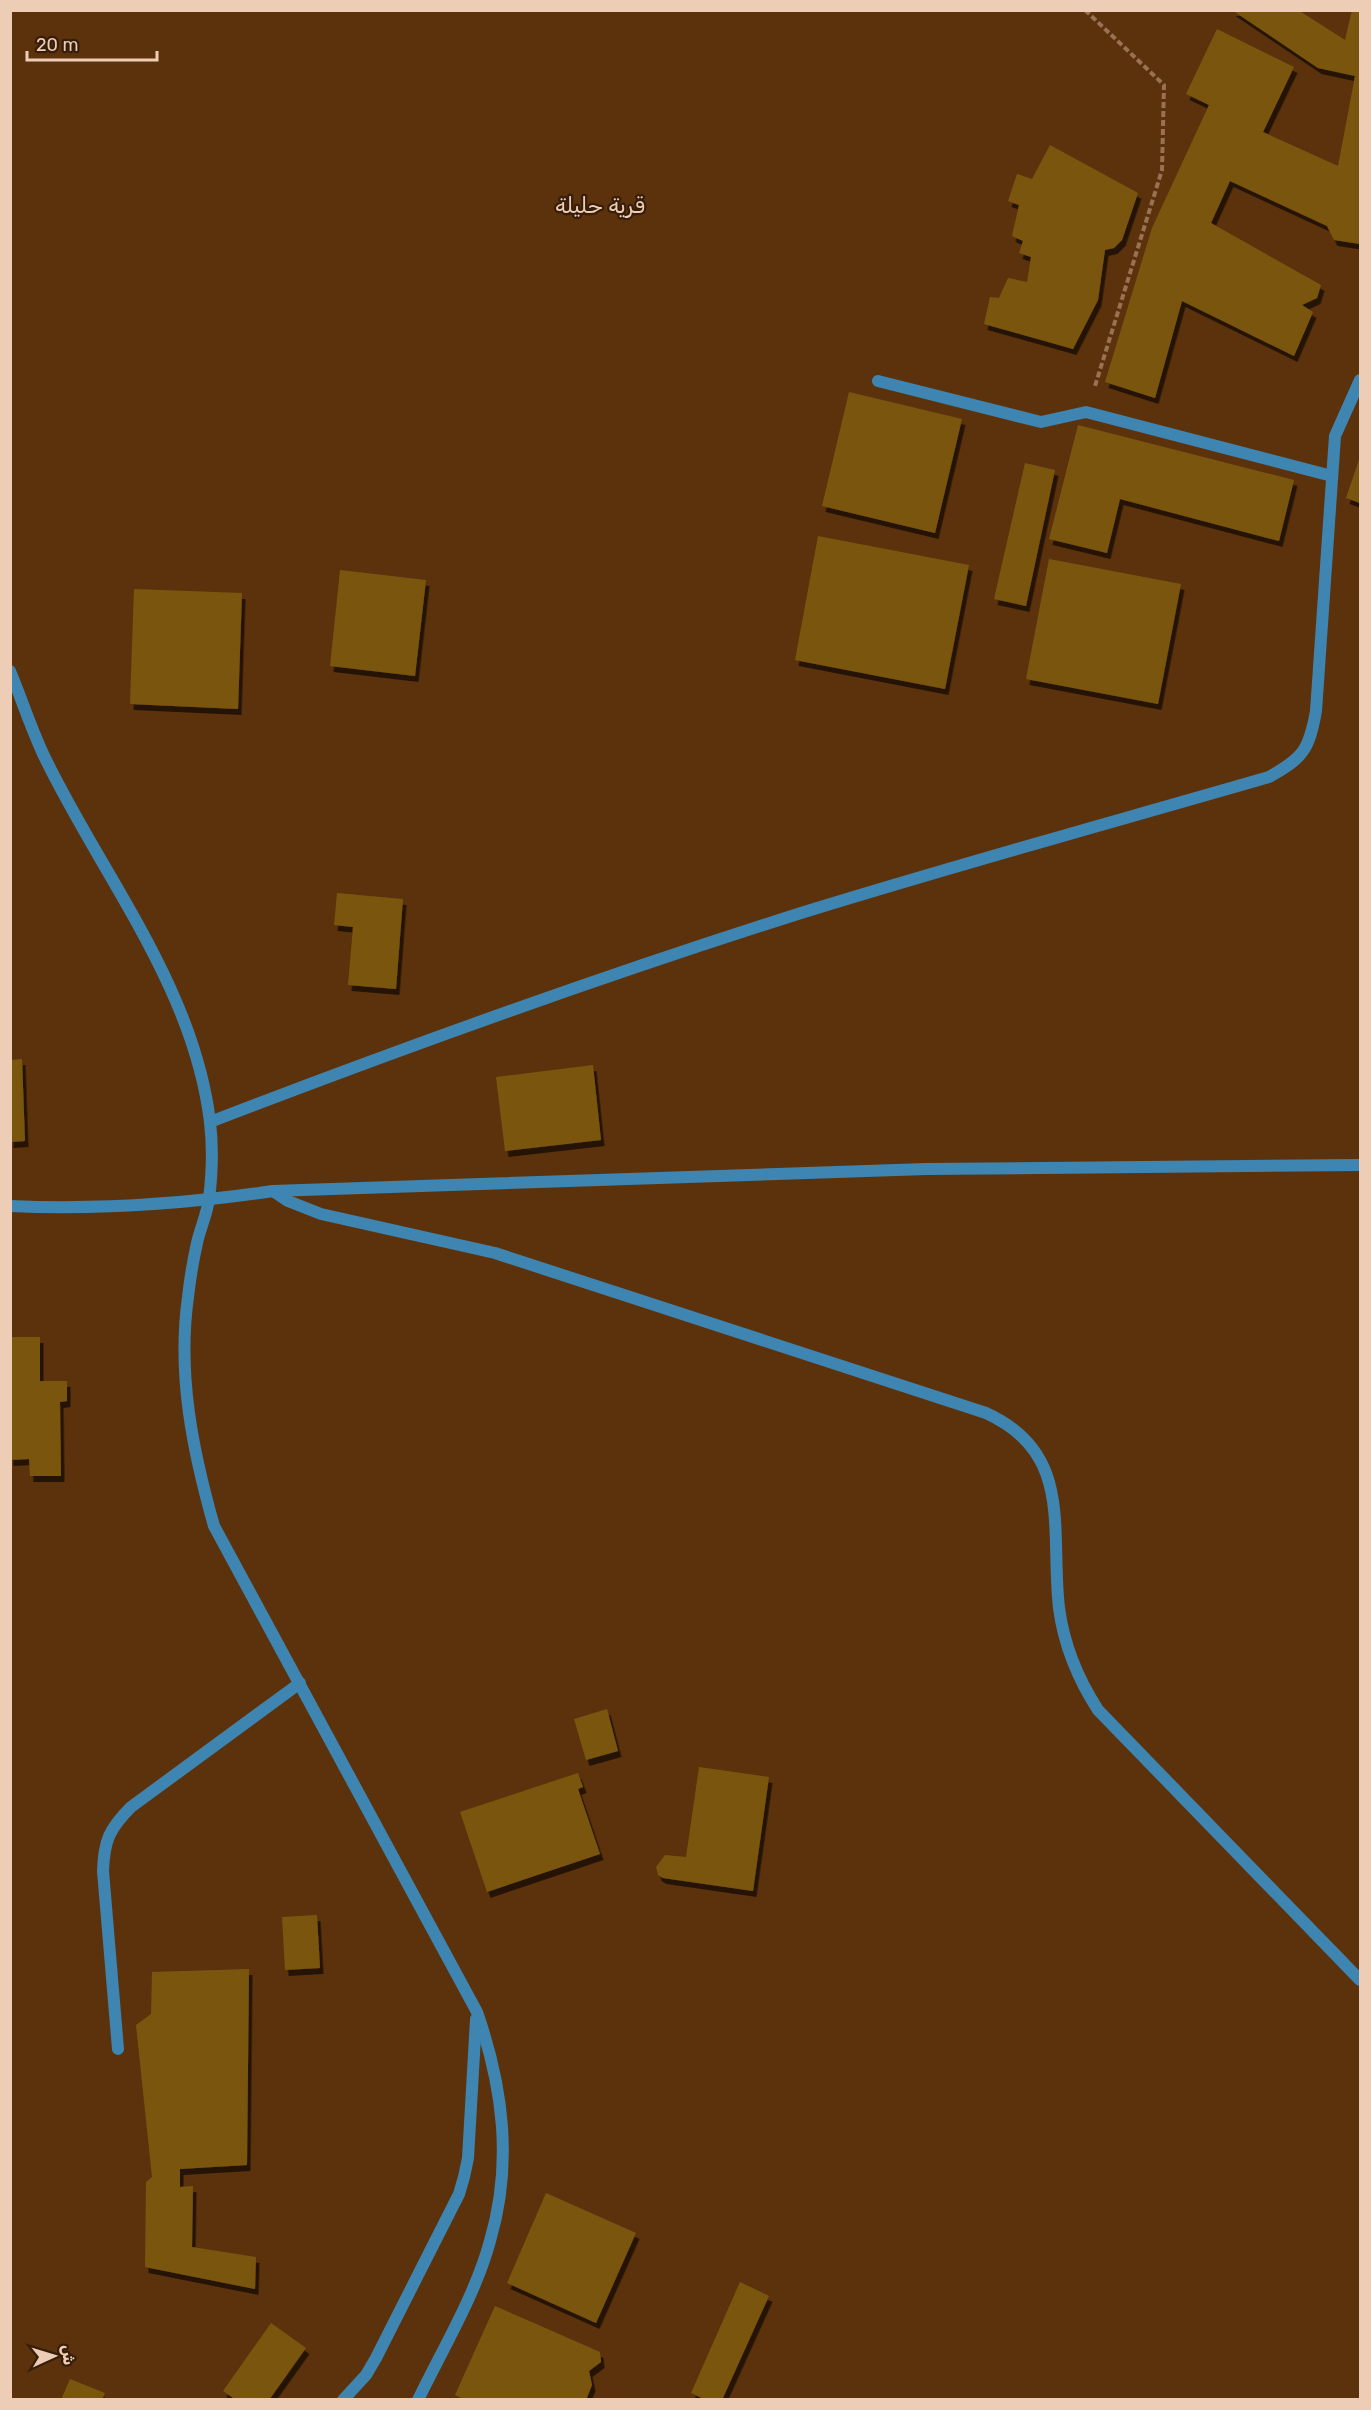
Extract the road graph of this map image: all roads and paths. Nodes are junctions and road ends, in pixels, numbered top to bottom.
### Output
1 (1084, 10) edge
2 (1360, 380) edge
3 (878, 381) dead end
4 (1086, 412) junction
5 (1332, 476) junction
6 (10, 671) edge
7 (210, 1122) junction
8 (1360, 1165) edge
9 (273, 1191) junction
10 (209, 1200) junction
11 (10, 1206) edge
12 (300, 1683) junction
13 (1360, 1980) edge
14 (477, 2012) junction
15 (118, 2049) dead end
16 (343, 2400) edge
17 (418, 2400) edge

1 - 4 path
2 - 5 street
3 - 4 street
4 - 5 street
5 - 7 street
6 - 7 street
7 - 10 street
8 - 9 street
9 - 10 street
9 - 13 street
10 - 11 street
10 - 12 street
12 - 14 street
12 - 15 street
14 - 16 street
14 - 17 street

